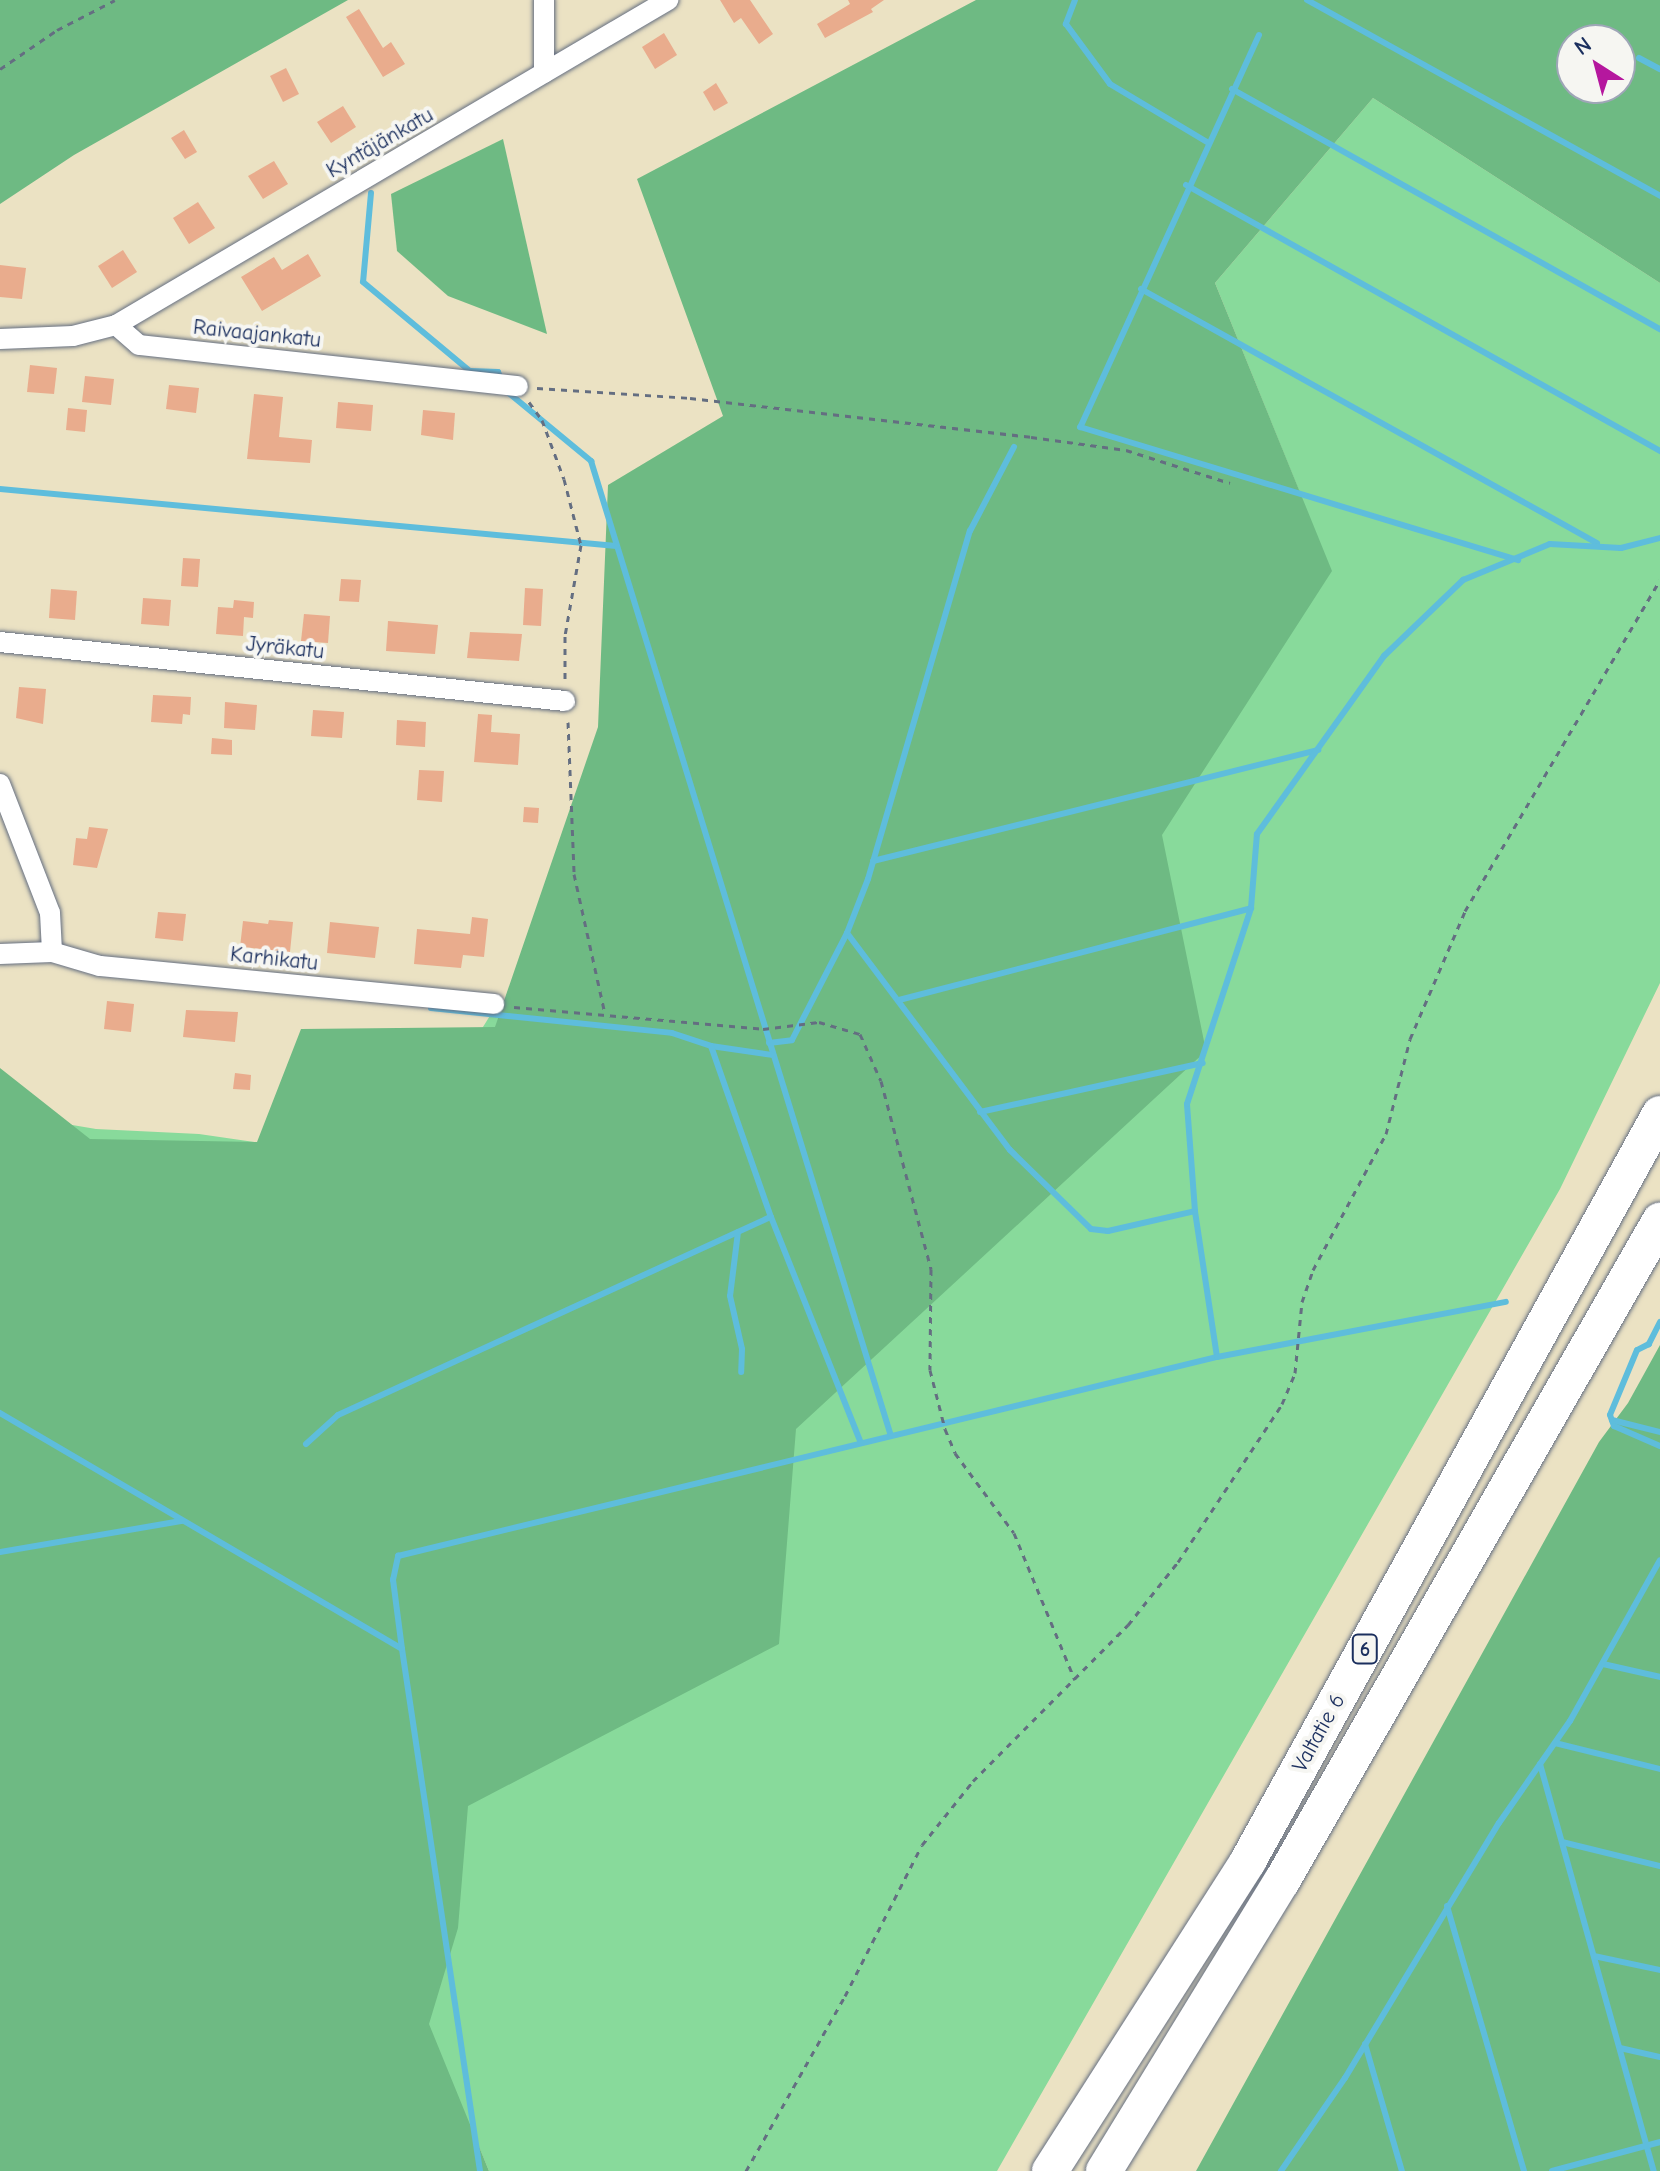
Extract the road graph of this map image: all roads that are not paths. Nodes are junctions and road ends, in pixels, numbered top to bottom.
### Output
1 (544, 0) edge
2 (668, 0) edge
3 (544, 73) junction
4 (116, 325) junction
5 (0, 339) edge
6 (518, 386) road end
7 (0, 642) edge
8 (565, 701) dead end
9 (0, 784) edge
10 (52, 952) junction
11 (0, 954) edge
12 (494, 1004) road end
13 (1660, 1114) edge
14 (1660, 1221) edge
15 (1050, 2171) edge
16 (1104, 2171) edge

1 - 3 street
2 - 3 street, Kyntäjänkatu
3 - 4 street, Kyntäjänkatu
4 - 5 street
4 - 6 street, Raivaajankatu
7 - 8 street, Jyräkatu
9 - 10 street
10 - 11 street, Karhikatu
10 - 12 street, Karhikatu
13 - 15 highway, Valtatie 6 / 6
14 - 16 highway, Valtatie 6 / 6

